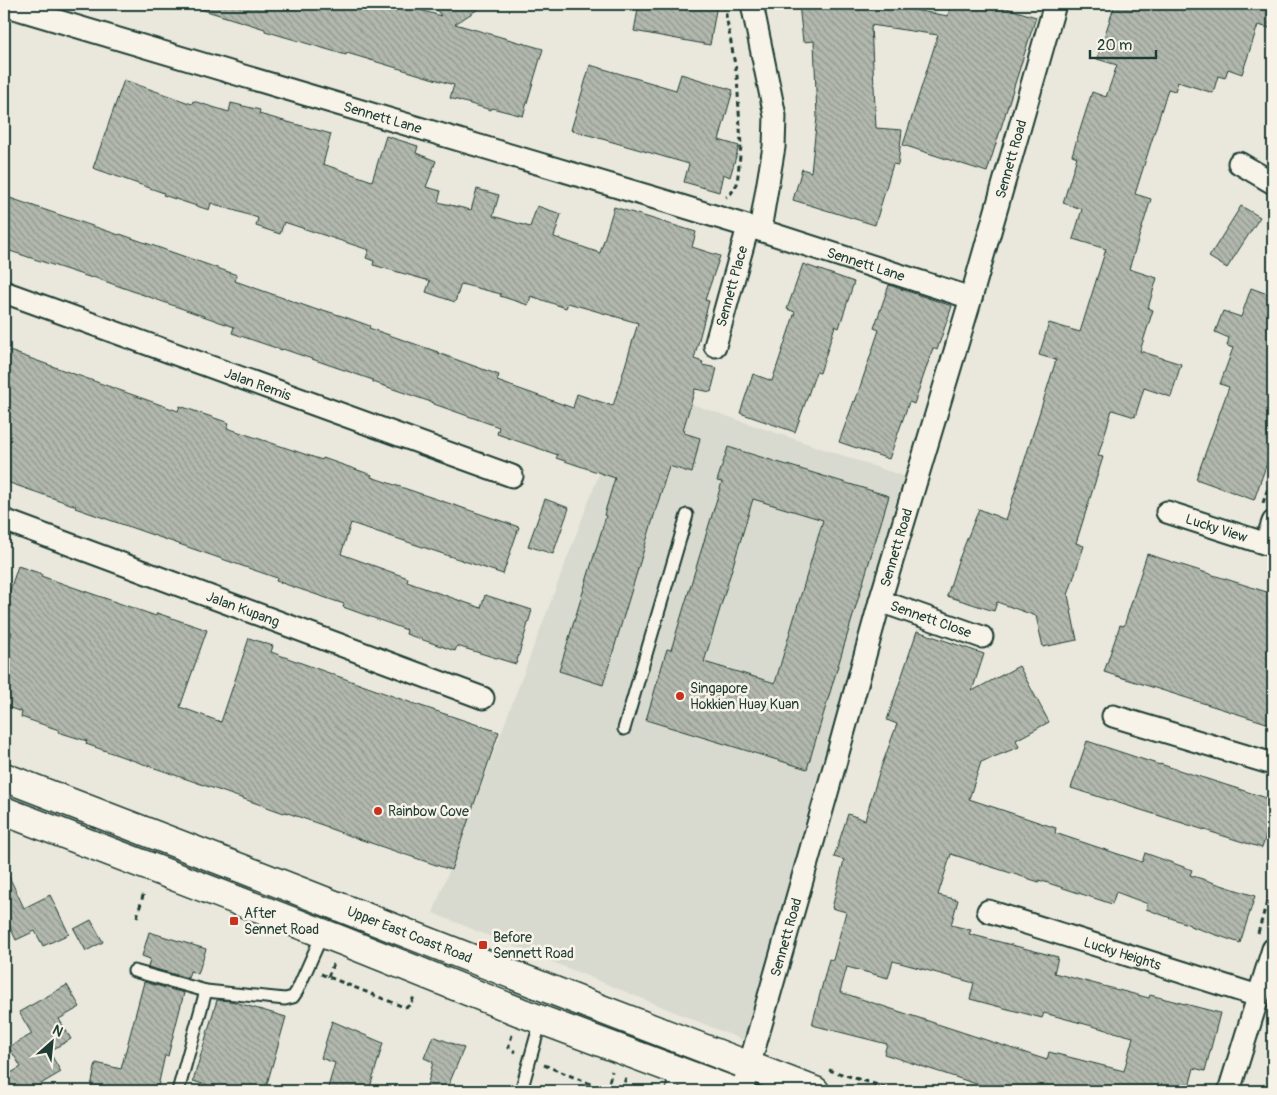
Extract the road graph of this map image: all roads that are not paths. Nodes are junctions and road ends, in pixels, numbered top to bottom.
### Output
1 (752, 4) edge
2 (1055, 4) edge
3 (4, 5) edge
4 (1239, 163) dead end
5 (1273, 183) edge
6 (754, 228) junction
7 (4, 292) edge
8 (972, 298) junction
9 (714, 346) dead end
10 (512, 476) dead end
11 (1167, 512) dead end
12 (687, 515) dead end
13 (1267, 516) edge
14 (4, 520) edge
15 (1270, 544) edge
16 (880, 601) junction
17 (982, 637) dead end
18 (482, 698) dead end
19 (1114, 716) dead end
20 (624, 729) dead end
21 (1273, 764) edge
22 (4, 777) edge
23 (4, 811) edge
24 (988, 911) dead end
25 (323, 933) junction
26 (1273, 949) edge
27 (134, 970) dead end
28 (206, 990) junction
29 (1258, 996) junction
30 (541, 1020) junction
31 (745, 1079) edge
32 (819, 1080) edge
33 (674, 1081) edge
34 (178, 1091) edge
35 (521, 1091) edge
36 (732, 1091) edge
37 (1229, 1091) edge

1 - 6 street
2 - 8 street, Sennett Road
3 - 6 street, Sennett Lane
4 - 5 street
6 - 8 street, Sennett Lane
6 - 9 street, Sennett Place
7 - 10 street, Jalan Remis
8 - 16 street, Sennett Road
11 - 15 street, Lucky View
12 - 20 lane
13 - 15 street, Lucky View
14 - 18 street, Jalan Kupang
16 - 17 street, Sennett Close
16 - 31 street, Sennett Road
19 - 21 street
22 - 31 main road, Upper East Coast Road
23 - 25 main road
24 - 29 street, Lucky Heights
25 - 28 lane
25 - 30 main road
26 - 29 street
27 - 28 lane
28 - 34 lane
29 - 37 street
30 - 33 main road
30 - 35 lane
31 - 32 main road, Upper East Coast Road
33 - 36 main road

